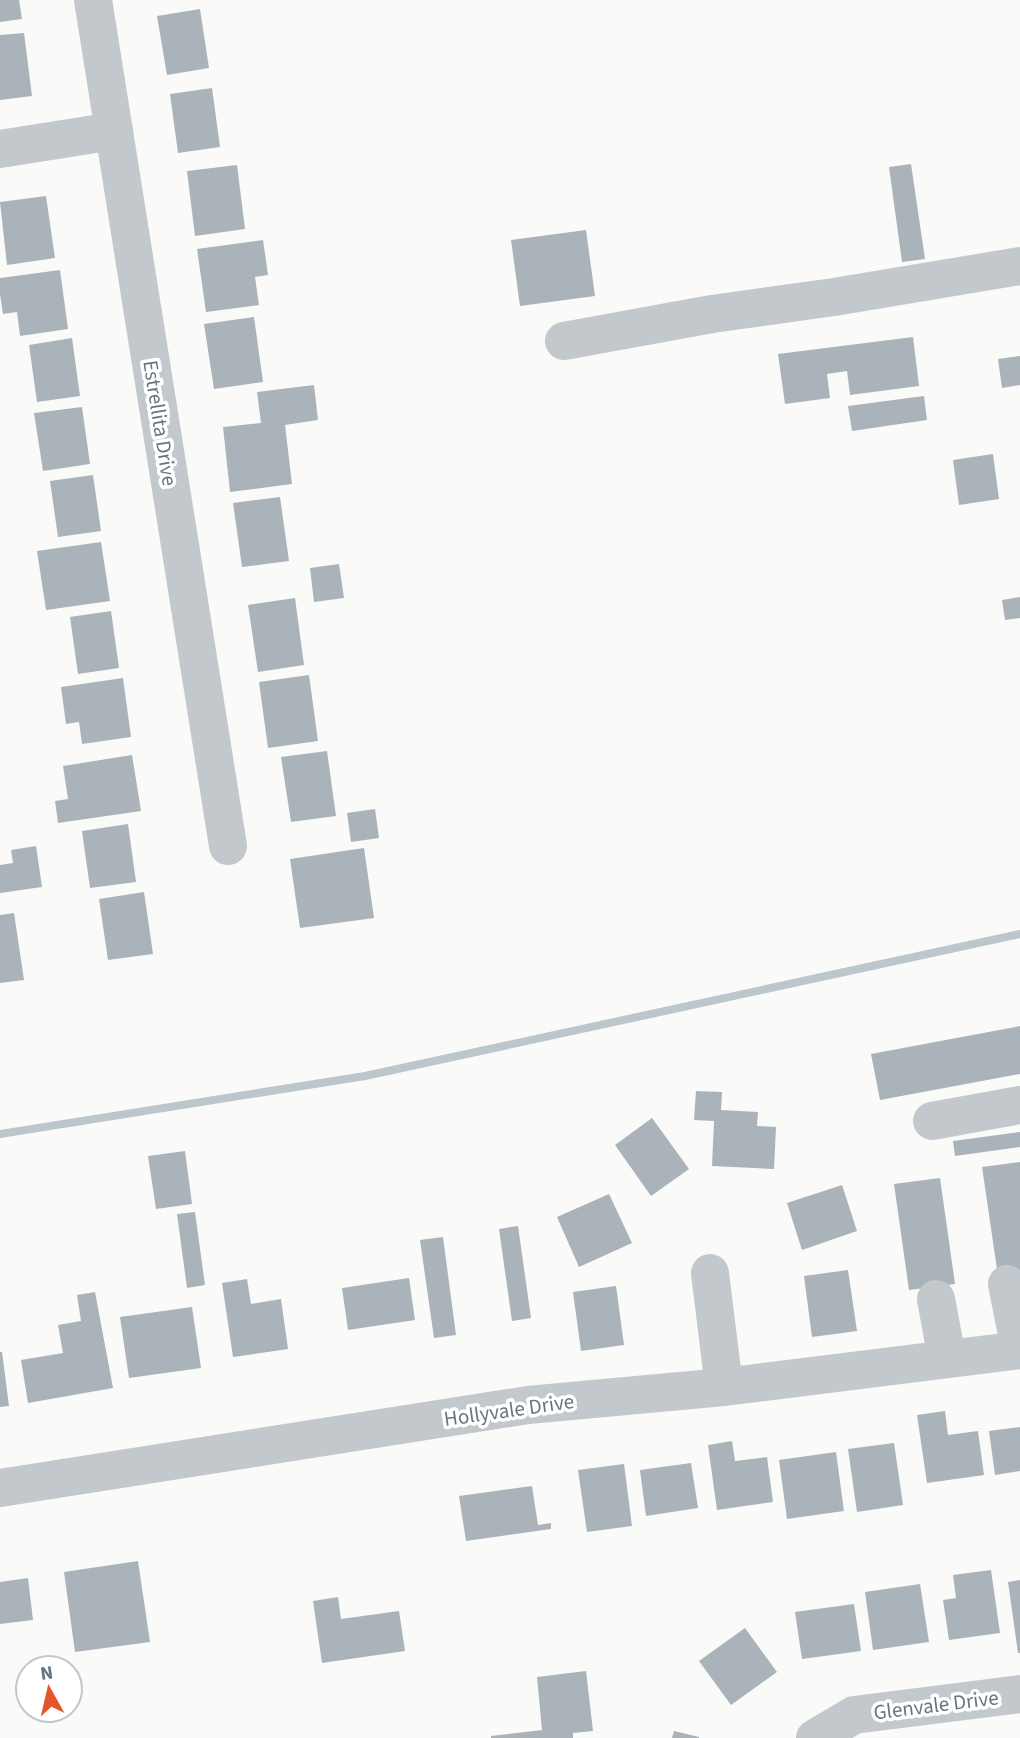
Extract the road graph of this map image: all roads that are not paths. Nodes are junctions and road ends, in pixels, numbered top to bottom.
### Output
1 (93, 0) edge
2 (114, 131) junction
3 (0, 149) edge
4 (1020, 266) edge
5 (565, 341) dead end
6 (228, 846) dead end
7 (1020, 1105) edge
8 (932, 1121) dead end
9 (710, 1273) dead end
10 (1007, 1284) dead end
11 (936, 1299) dead end
12 (1020, 1350) edge
13 (947, 1359) junction
14 (724, 1387) junction
15 (0, 1488) edge
16 (1020, 1694) edge
17 (815, 1738) edge

1 - 2 street, Estrellita Drive
2 - 3 street
2 - 6 street, Estrellita Drive
4 - 5 street
7 - 8 street
9 - 14 street
10 - 12 street
11 - 13 street
12 - 13 street, Hollyvale Drive
13 - 14 street, Hollyvale Drive
14 - 15 street, Hollyvale Drive
16 - 17 street, Glenvale Drive

